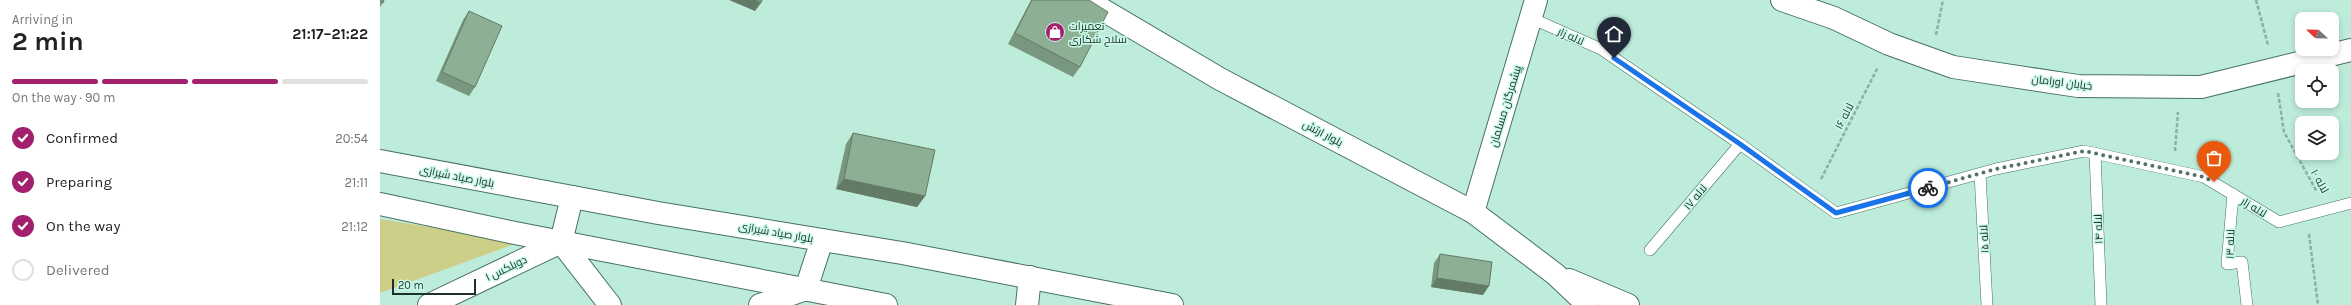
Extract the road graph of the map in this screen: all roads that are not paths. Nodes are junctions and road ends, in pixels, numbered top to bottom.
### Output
1 (1086, 0) edge
2 (1782, 0) edge
3 (1534, 9) edge
4 (2351, 50) edge
5 (1740, 144) junction
6 (2095, 153) junction
7 (380, 161) edge
8 (1980, 174) junction
9 (2233, 194) junction
10 (572, 197) junction
11 (2351, 203) edge
12 (380, 204) edge
13 (1473, 212) junction
14 (822, 240) junction
15 (561, 242) junction
16 (1650, 250) dead end
17 (1555, 274) junction
18 (1030, 277) junction
19 (806, 289) junction
20 (429, 305) edge
21 (610, 305) edge
22 (760, 305) edge
23 (886, 305) edge
24 (1027, 305) edge
25 (1172, 305) edge
26 (1588, 305) edge
27 (1628, 305) edge
28 (1987, 305) edge
29 (2101, 305) edge
30 (2247, 305) edge

1 - 13 main road, بلوار ارتش
2 - 4 main road, خیابان اورامان
3 - 5 lane, لاله زار
3 - 13 main road, پیشمرگان مسلمان
5 - 8 lane, لاله زار
5 - 16 lane, لاله ۱۷
6 - 8 lane, لاله زار
6 - 9 lane, لاله زار
6 - 29 lane, لاله ۱۴
7 - 10 main road, بلوار صیاد شیرازی
8 - 28 lane, لاله ۱۵
9 - 11 lane, لاله زار
9 - 30 lane, لاله ۱۳
10 - 14 main road, بلوار صیاد شیرازی
10 - 15 main road
12 - 15 main road
13 - 17 main road, بلوار ارتش
14 - 18 main road, بلوار صیاد شیرازی
14 - 19 main road
15 - 19 main road
15 - 20 main road, دوبلکس ۱
15 - 21 main road
17 - 26 main road
17 - 27 main road
18 - 24 main road
18 - 25 main road, بلوار صیاد شیرازی
19 - 22 main road
19 - 23 main road

